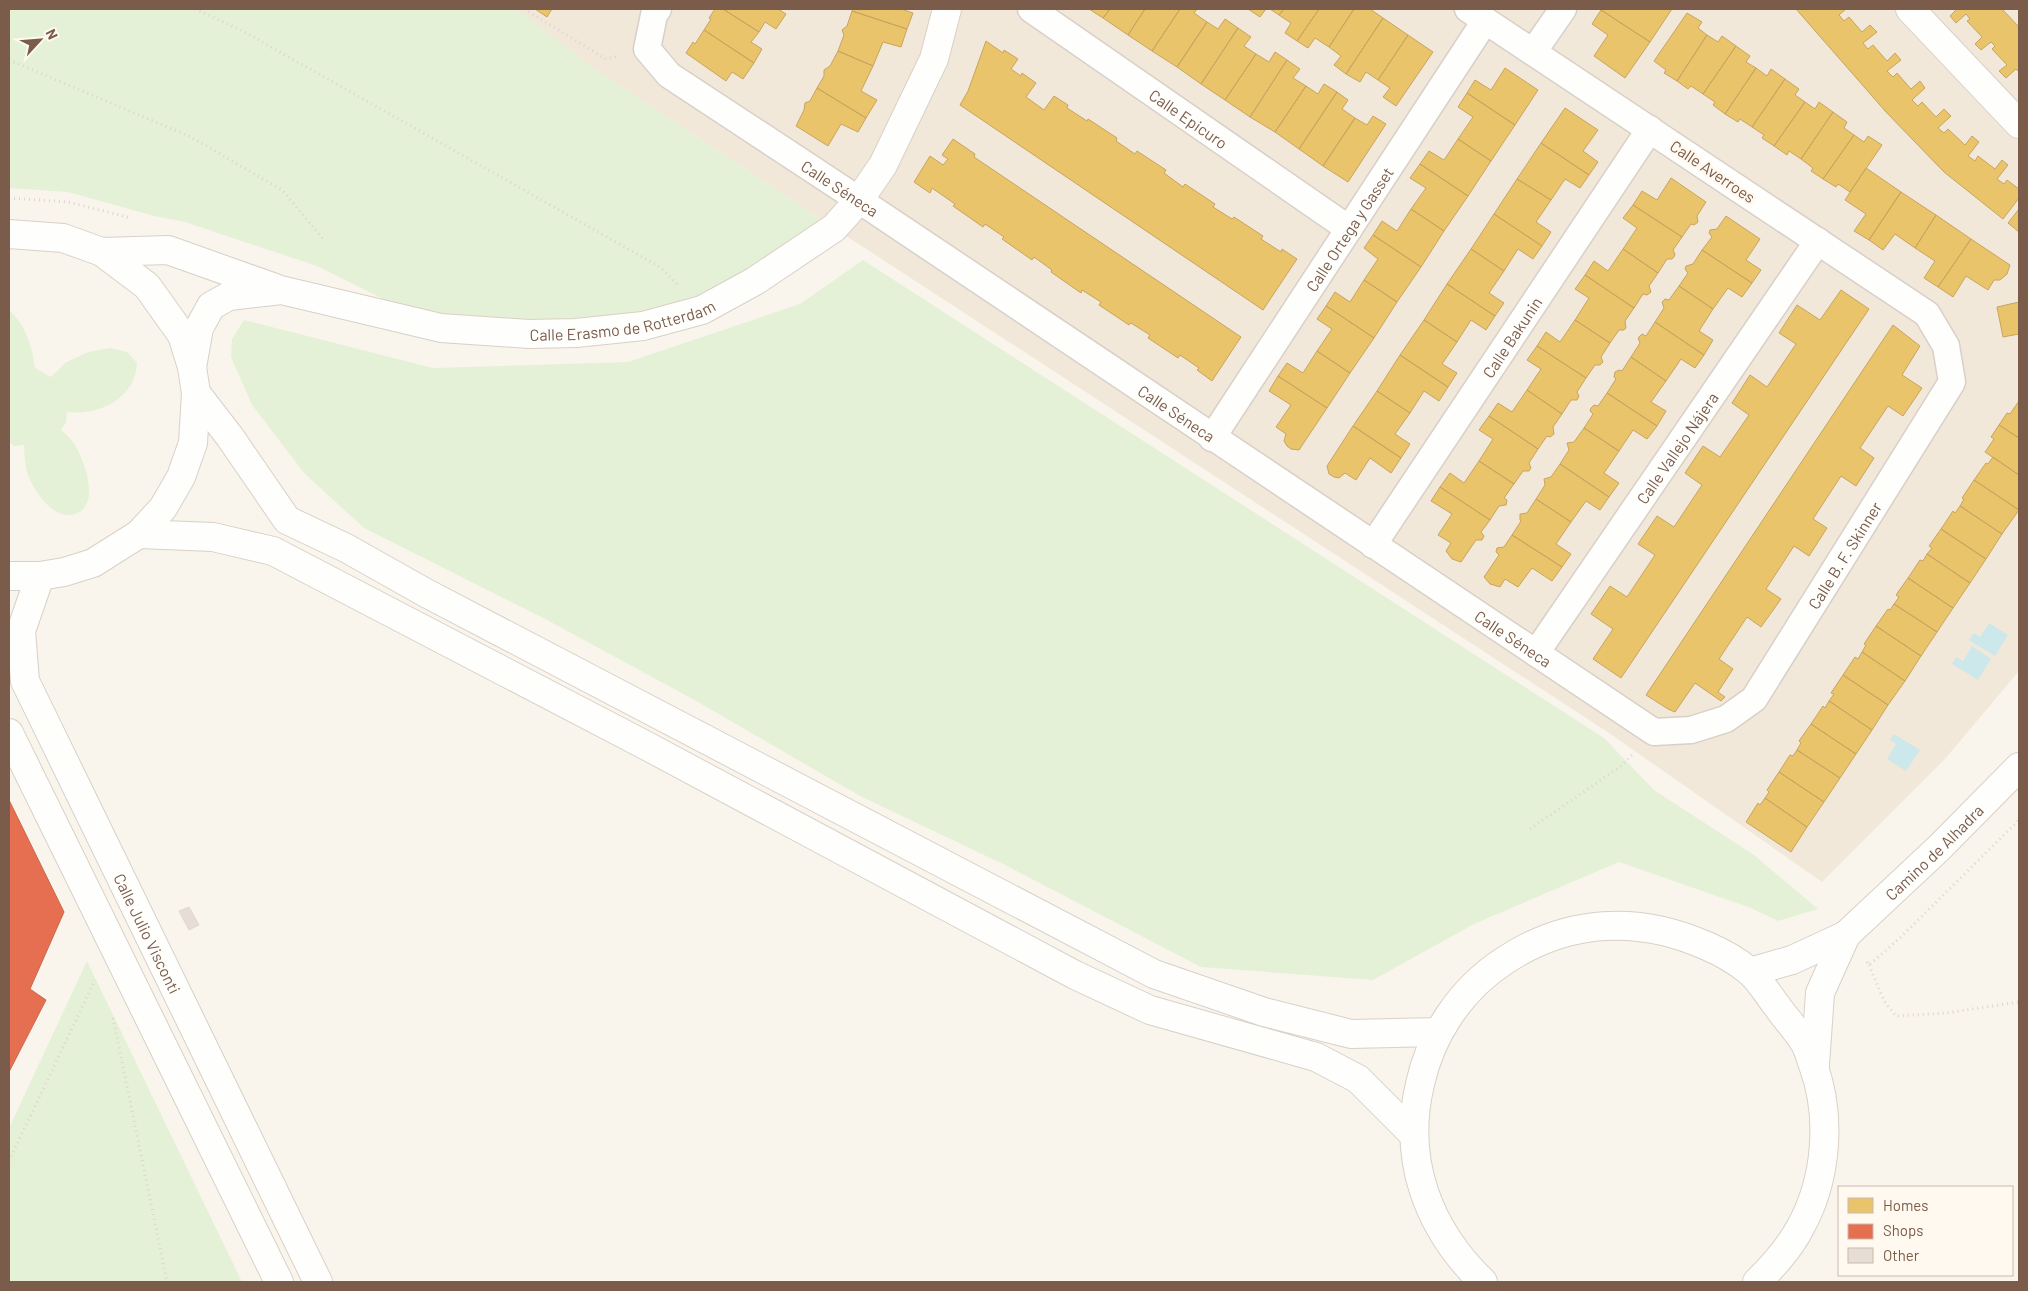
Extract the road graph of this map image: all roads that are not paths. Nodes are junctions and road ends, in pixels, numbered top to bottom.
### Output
1 (658, 9) edge
2 (947, 9) edge
3 (1030, 9) edge
4 (1563, 9) edge
5 (1910, 9) edge
6 (1477, 15) edge
7 (1533, 52) junction
8 (2019, 124) edge
9 (1650, 129) junction
10 (859, 200) junction
11 (1349, 229) junction
12 (9, 234) edge
13 (1818, 241) junction
14 (102, 252) junction
15 (282, 290) junction
16 (1946, 346) joint
17 (192, 367) junction
18 (196, 393) junction
19 (1212, 438) junction
20 (139, 534) junction
21 (1373, 545) junction
22 (9, 576) edge
23 (40, 576) junction
24 (1536, 653) junction
25 (1654, 732) joint
26 (9, 733) edge
27 (2019, 768) edge
28 (1846, 935) junction
29 (1750, 972) junction
30 (1438, 1032) junction
31 (1814, 1069) junction
32 (1414, 1135) junction
33 (1468, 1276) edge
34 (279, 1282) edge
35 (318, 1282) edge
36 (1757, 1282) edge

1 - 10 street, Calle Séneca
2 - 10 street, Calle Erasmo de Rotterdam
3 - 11 street, Calle Epicuro
4 - 7 street
5 - 8 street
6 - 7 street, Calle Averroes
6 - 11 street, Calle Ortega y Gasset
7 - 9 street, Calle Averroes
9 - 13 street, Calle Averroes
9 - 21 street, Calle Bakunin
10 - 15 street, Calle Erasmo de Rotterdam
10 - 19 street, Calle Séneca
11 - 19 street, Calle Ortega y Gasset
12 - 14 street
13 - 16 street, Calle Averroes
13 - 24 street, Calle Vallejo Nájera
14 - 15 street
14 - 17 street
15 - 17 street, Calle Erasmo de Rotterdam
16 - 25 street, Calle B. F. Skinner
17 - 18 street
18 - 20 street
18 - 30 street
19 - 21 street, Calle Séneca
20 - 23 street
20 - 32 street
21 - 24 street, Calle Séneca
22 - 23 street
23 - 35 street, Calle Julio Visconti
24 - 25 street, Calle Séneca
26 - 34 street
27 - 28 street, Camino de Alhadra
28 - 29 street, Camino de Alhadra
28 - 31 street, Camino de Alhadra
29 - 30 street
29 - 31 street
30 - 32 street
31 - 36 street
32 - 33 street

